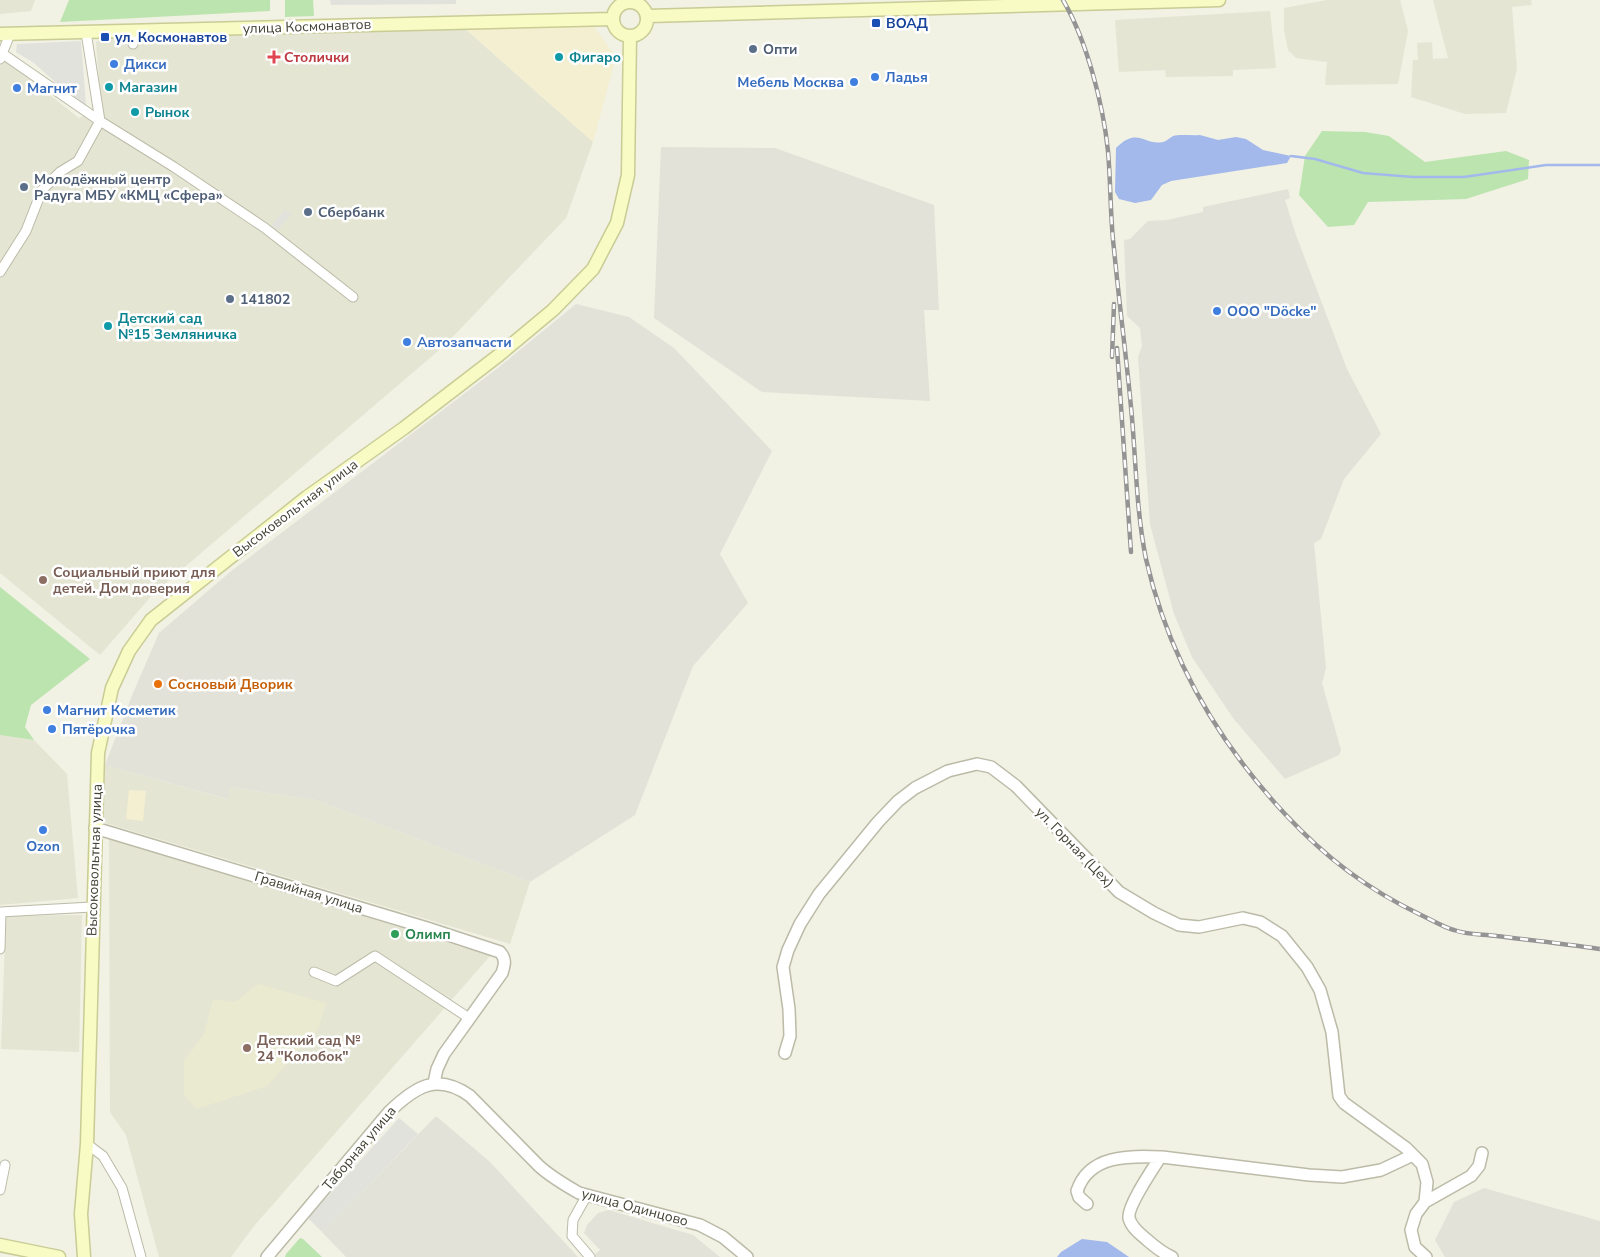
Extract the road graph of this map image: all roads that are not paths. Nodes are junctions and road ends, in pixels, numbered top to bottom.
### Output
1 (1220, 0) edge
2 (630, 1) edge
3 (1166, 1) edge
4 (648, 16) junction
5 (613, 19) junction
6 (133, 30) junction
7 (86, 32) junction
8 (5, 34) edge
9 (630, 36) junction
10 (133, 44) dead end
11 (1, 55) edge
12 (100, 122) junction
13 (0, 272) edge
14 (352, 297) dead end
15 (95, 828) junction
16 (92, 907) junction
17 (1, 912) edge
18 (0, 950) edge
19 (314, 972) dead end
20 (469, 1018) junction
21 (785, 1053) dead end
22 (434, 1083) junction
23 (87, 1144) junction
24 (1482, 1153) dead end
25 (1413, 1155) junction
26 (1162, 1157) junction
27 (5, 1166) dead end
28 (0, 1190) edge
29 (586, 1195) junction
30 (1425, 1202) junction
31 (1087, 1204) dead end
32 (0, 1245) edge
33 (59, 1257) edge
34 (84, 1257) edge
35 (141, 1257) edge
36 (267, 1257) edge
37 (590, 1257) edge
38 (747, 1257) edge
39 (1172, 1257) edge
40 (1426, 1257) edge

1 - 3 main road
2 - 4 main road
2 - 5 main road
3 - 4 main road
4 - 9 main road
5 - 6 main road, улица Космонавтов
5 - 9 main road
6 - 7 main road, улица Космонавтов
6 - 10 street
7 - 8 main road, улица Космонавтов
7 - 12 street
8 - 11 street
9 - 15 main road, Высоковольтная улица
11 - 12 street
12 - 13 street
12 - 14 street
15 - 16 main road, Высоковольтная улица
15 - 20 street, Гравийная улица
16 - 17 street
16 - 23 main road, Высоковольтная улица
17 - 18 street
19 - 20 street
20 - 22 street
21 - 25 street, ул. Горная (Цех)
22 - 29 street, улица Одинцово
22 - 36 street, Таборная улица
23 - 34 main road, Высоковольтная улица
23 - 35 street
24 - 30 street
25 - 26 street
25 - 30 street, ул. Горная (Цех)
26 - 31 street
26 - 39 street
27 - 28 street
29 - 37 street
29 - 38 street, улица Одинцово
30 - 40 street, ул. Горная (Цех)
32 - 33 main road

